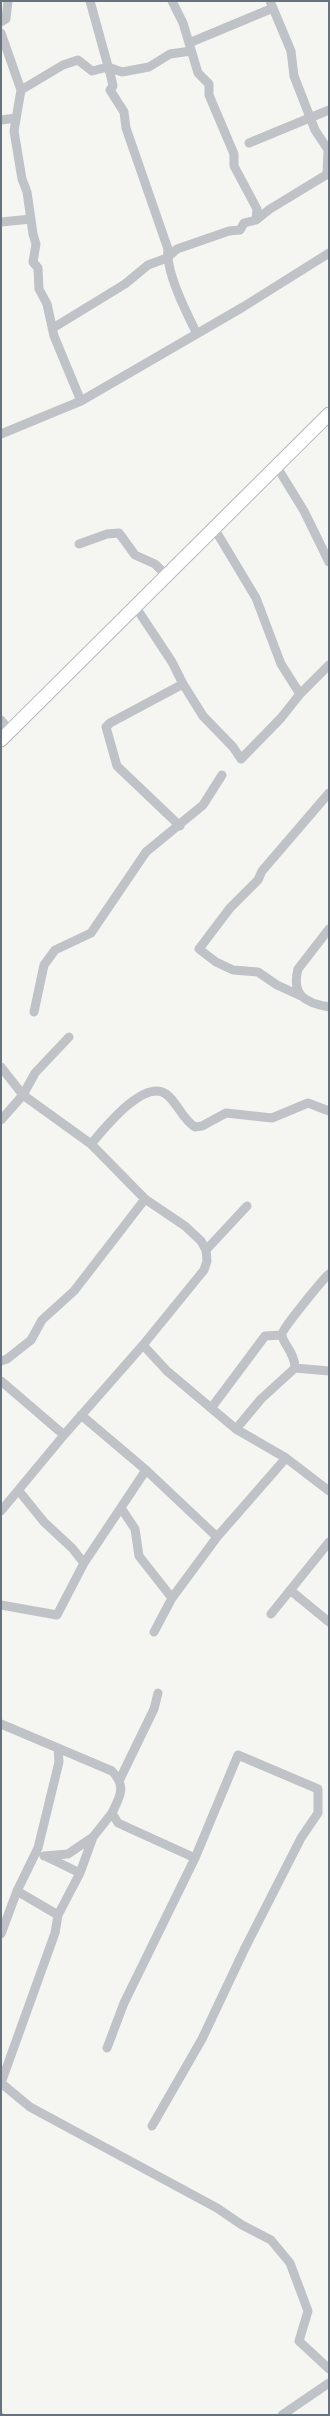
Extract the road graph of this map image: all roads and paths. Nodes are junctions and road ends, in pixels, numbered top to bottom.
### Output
1 (8, 1) edge
2 (90, 1) edge
3 (172, 1) edge
4 (272, 4) edge
5 (1, 22) edge
6 (1, 33) edge
7 (190, 47) junction
8 (108, 66) junction
9 (21, 90) junction
10 (329, 110) edge
11 (310, 117) junction
12 (16, 118) junction
13 (1, 120) edge
14 (249, 143) dead end
15 (328, 151) edge
16 (328, 174) edge
17 (257, 209) junction
18 (270, 209) junction
19 (31, 219) junction
20 (256, 220) junction
21 (1, 222) edge
22 (329, 253) edge
23 (168, 258) junction
24 (53, 328) junction
25 (197, 334) junction
26 (81, 401) junction
27 (329, 414) edge
28 (1, 434) edge
29 (277, 467) junction
30 (214, 528) junction
31 (79, 544) dead end
32 (329, 562) edge
33 (166, 575) junction
34 (135, 606) junction
35 (329, 665) edge
36 (183, 684) junction
37 (300, 694) junction
38 (1, 720) edge
39 (6, 735) edge
40 (222, 775) dead end
41 (329, 793) edge
42 (180, 826) junction
43 (329, 929) edge
44 (301, 996) junction
45 (329, 1007) edge
46 (34, 1012) dead end
47 (70, 1037) dead end
48 (1, 1067) edge
49 (23, 1095) junction
50 (329, 1111) edge
51 (1, 1120) edge
52 (90, 1144) junction
53 (145, 1199) junction
54 (247, 1206) dead end
55 (206, 1250) junction
56 (329, 1274) edge
57 (282, 1335) junction
58 (142, 1346) junction
59 (1, 1361) edge
60 (295, 1368) junction
61 (329, 1371) edge
62 (1, 1380) edge
63 (212, 1407) junction
64 (81, 1415) junction
65 (236, 1429) junction
66 (64, 1435) junction
67 (286, 1458) junction
68 (146, 1470) junction
69 (19, 1491) junction
70 (329, 1491) edge
71 (121, 1508) junction
72 (1, 1511) edge
73 (217, 1537) junction
74 (329, 1542) edge
75 (84, 1563) junction
76 (290, 1590) junction
77 (172, 1598) junction
78 (1, 1605) edge
79 (271, 1614) dead end
80 (329, 1622) edge
81 (154, 1632) dead end
82 (158, 1693) dead end
83 (1, 1724) edge
84 (58, 1748) junction
85 (69, 1753) junction
86 (59, 1762) junction
87 (120, 1779) junction
88 (112, 1813) junction
89 (94, 1837) junction
90 (41, 1852) junction
91 (195, 1858) junction
92 (80, 1874) junction
93 (17, 1891) junction
94 (58, 1915) junction
95 (4, 1920) edge
96 (1, 1934) edge
97 (107, 2048) dead end
98 (1, 2083) edge
99 (152, 2126) dead end
100 (329, 2369) edge
101 (329, 2383) edge
102 (282, 2415) edge

1 - 5 street
2 - 8 street
3 - 7 street
4 - 7 street
4 - 11 street
6 - 9 street
7 - 8 street
7 - 17 street
8 - 9 street
8 - 23 street
9 - 12 street
10 - 11 street
11 - 14 street
11 - 15 street
12 - 13 street
12 - 19 street
15 - 16 street
16 - 18 street
17 - 18 street
17 - 20 street
18 - 20 street
19 - 21 street
19 - 24 street
20 - 23 street
22 - 25 street
23 - 24 street
23 - 25 street
24 - 26 street
25 - 26 street
26 - 28 street
27 - 29 main road
29 - 30 main road
29 - 32 street
30 - 33 main road
30 - 37 street
31 - 33 street
33 - 34 main road
34 - 36 street
34 - 39 main road
35 - 37 street
36 - 37 street
36 - 42 street
38 - 39 street
40 - 42 street
41 - 44 street
42 - 46 street
43 - 44 street
44 - 45 street
47 - 49 street
48 - 49 street
49 - 51 street
49 - 52 street
50 - 52 street
52 - 53 street
53 - 55 street
53 - 59 street
54 - 55 street
55 - 58 street
56 - 57 street
57 - 60 street
57 - 63 street
58 - 63 street
58 - 64 street
60 - 61 street
60 - 65 street
62 - 66 street
63 - 65 street
64 - 66 street
64 - 68 street
65 - 67 street
66 - 69 street
67 - 70 street
67 - 73 street
68 - 71 street
68 - 73 street
69 - 72 street
69 - 75 street
71 - 75 street
71 - 77 street
73 - 77 street
74 - 76 street
75 - 78 street
76 - 79 street
76 - 80 street
77 - 81 street
82 - 87 street
83 - 84 street
84 - 85 street
84 - 86 street
85 - 86 street
85 - 87 street
86 - 90 street
87 - 88 street
88 - 89 street
88 - 91 street
89 - 90 street
89 - 92 street
90 - 92 street
90 - 93 street
91 - 97 street
91 - 99 street
92 - 94 street
93 - 94 street
93 - 95 street
94 - 98 street
95 - 96 street
98 - 100 street
101 - 102 street

